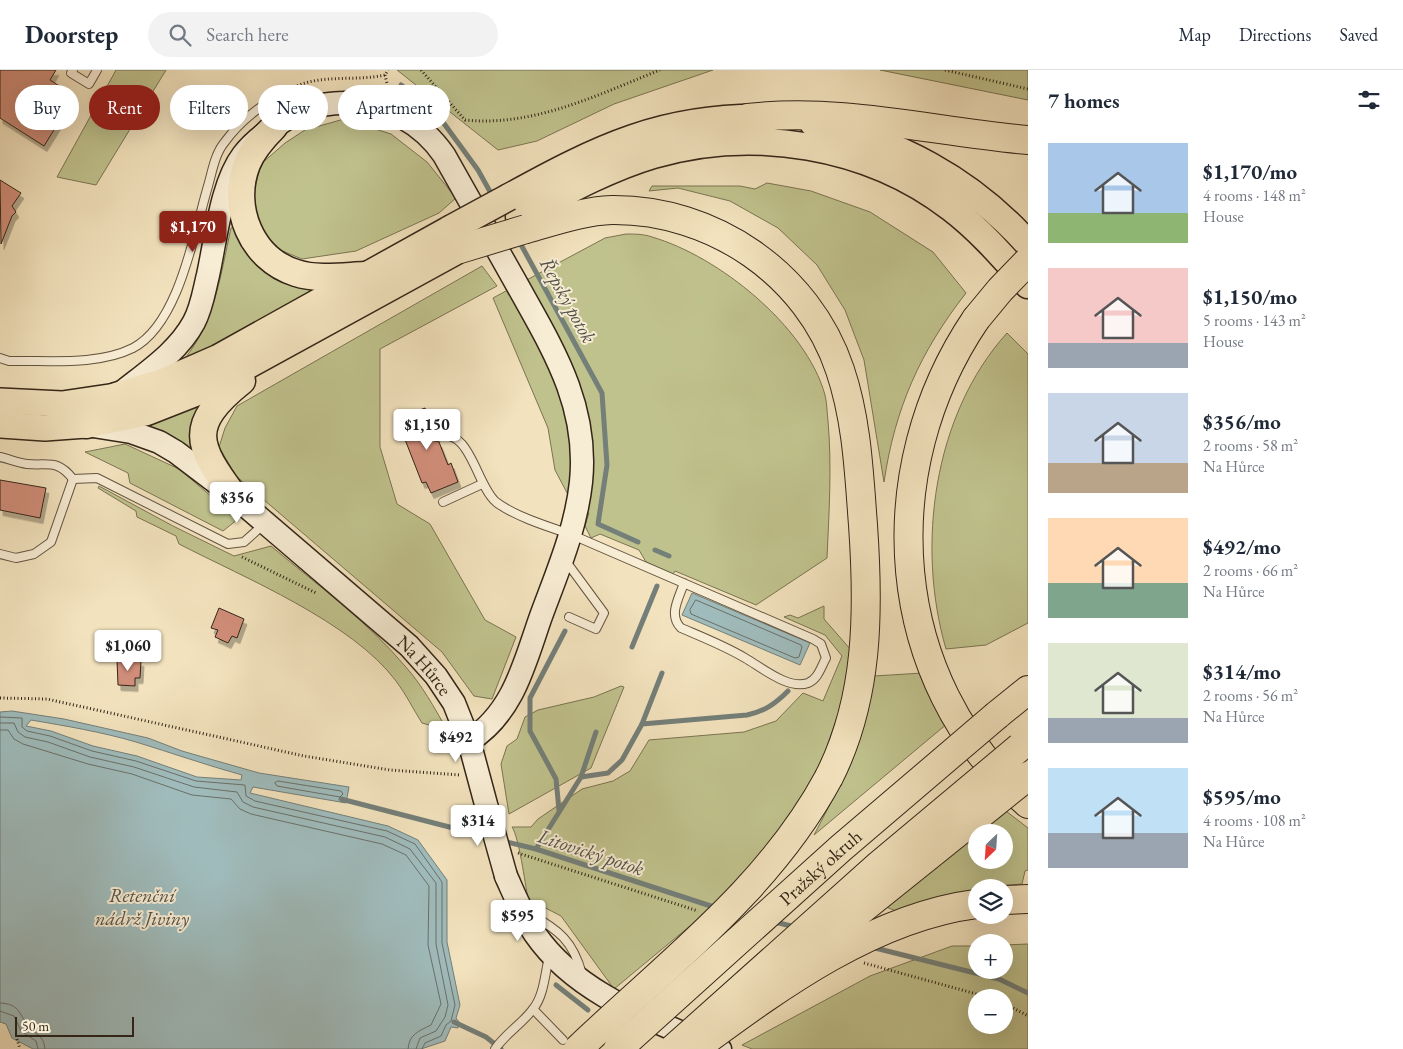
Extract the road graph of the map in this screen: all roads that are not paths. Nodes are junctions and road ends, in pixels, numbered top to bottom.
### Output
1 (73, 70) edge
2 (97, 70) edge
3 (328, 104) edge
4 (258, 109) edge
5 (748, 118) junction
6 (270, 130) edge
7 (272, 130) edge
8 (1028, 140) edge
9 (518, 214) junction
10 (455, 239) junction
11 (1028, 244) edge
12 (1028, 261) edge
13 (369, 275) junction
14 (1028, 285) edge
15 (284, 347) junction
16 (0, 358) edge
17 (116, 396) junction
18 (0, 401) edge
19 (0, 425) edge
20 (86, 425) junction
21 (437, 437) dead end
22 (0, 457) edge
23 (73, 479) junction
24 (482, 484) junction
25 (234, 496) junction
26 (443, 502) dead end
27 (264, 523) junction
28 (570, 534) junction
29 (0, 554) edge
30 (562, 557) junction
31 (684, 583) junction
32 (569, 617) dead end
33 (1028, 690) edge
34 (469, 741) junction
35 (1024, 744) edge
36 (1028, 776) edge
37 (1028, 804) edge
38 (1028, 899) edge
39 (1013, 900) edge
40 (968, 906) edge
41 (520, 908) junction
42 (550, 952) junction
43 (584, 984) junction
44 (533, 1009) junction
45 (571, 1044) edge
46 (714, 1044) edge
47 (495, 1049) edge
48 (618, 1049) edge
49 (673, 1049) edge

1 - 2 lane
3 - 28 main road
4 - 16 lane
5 - 8 highway
5 - 9 highway
5 - 11 highway
6 - 17 main road
7 - 13 highway
9 - 10 highway, bridge
9 - 10 highway, bridge
9 - 14 highway
9 - 45 highway, bridge
10 - 13 highway
10 - 15 highway
12 - 37 highway, bridge
13 - 17 highway
15 - 20 highway
15 - 25 highway
17 - 18 main road
19 - 20 main road
20 - 25 main road
21 - 24 lane
22 - 23 lane
23 - 27 lane
23 - 29 lane
24 - 26 lane
24 - 28 lane
25 - 27 main road, Na Hůrce
27 - 34 main road, Na Hůrce
28 - 30 main road
28 - 31 lane
30 - 32 lane
30 - 34 main road
31 - 31 lane
33 - 48 highway, Pražský okruh, bridge
34 - 41 main road, Na Hůrce, bridge
35 - 49 highway, Pražský okruh, bridge
36 - 46 highway, bridge
38 - 39 highway
40 - 46 highway, bridge
41 - 42 main road, Na Hůrce
41 - 43 lane
42 - 43 main road, Na Hůrce
42 - 44 lane
43 - 46 main road, Na Hůrce
44 - 45 lane
44 - 47 lane

